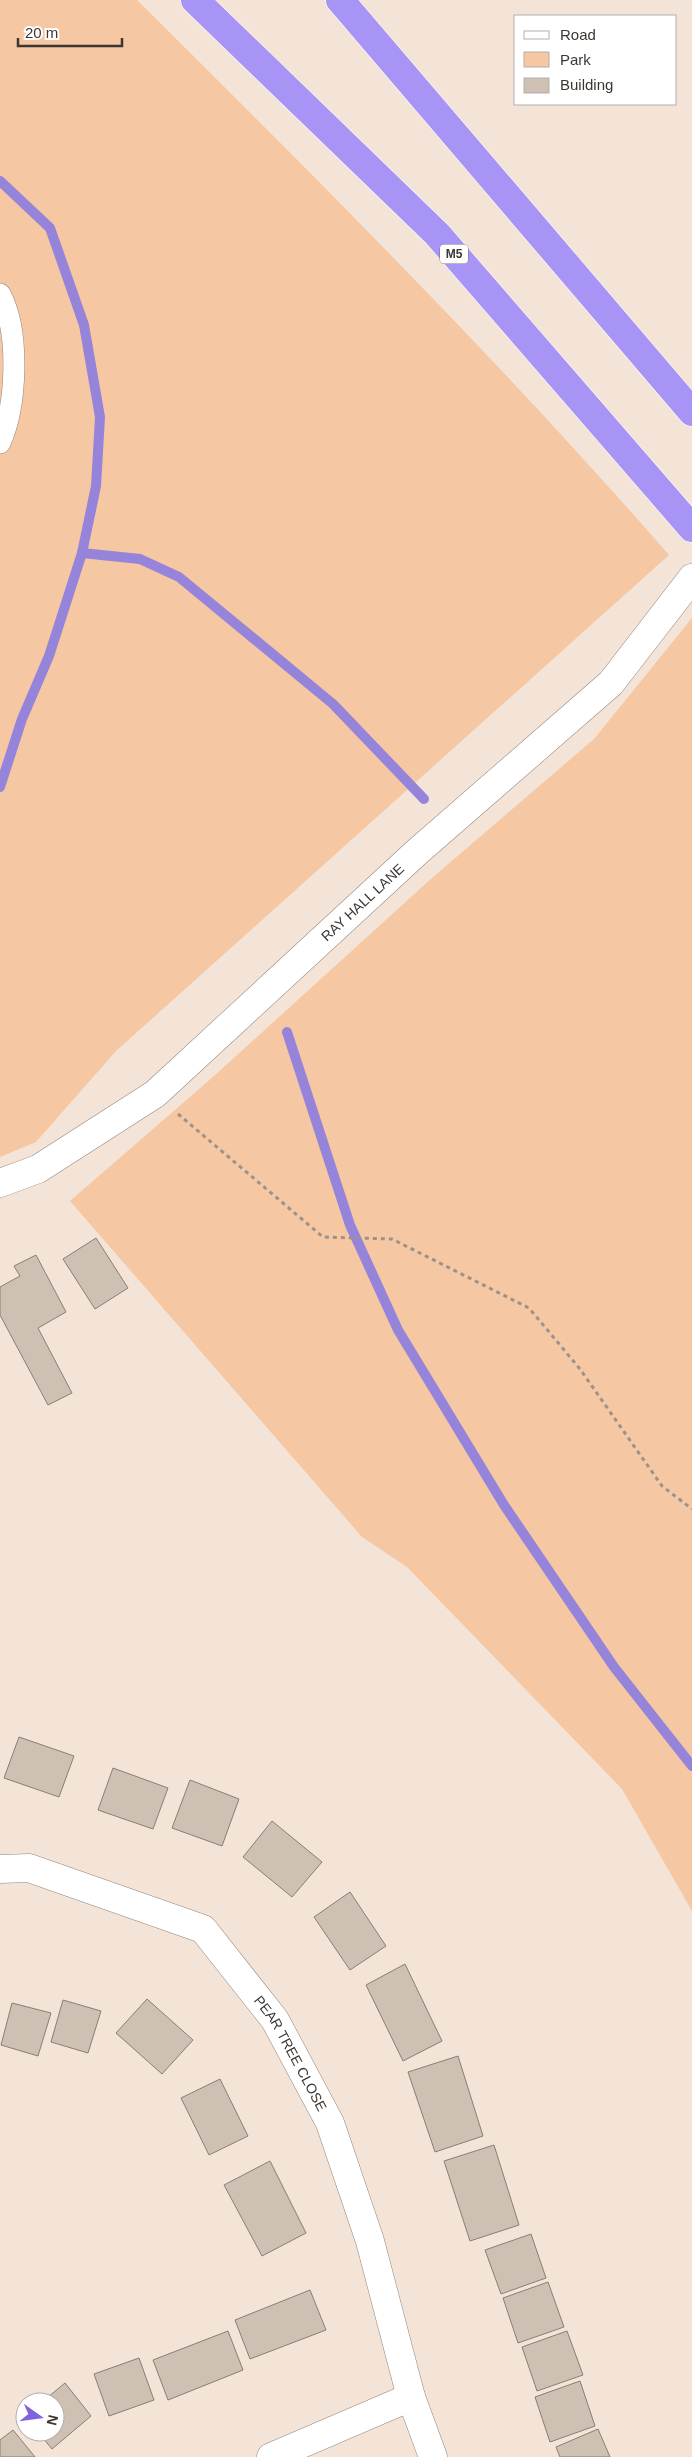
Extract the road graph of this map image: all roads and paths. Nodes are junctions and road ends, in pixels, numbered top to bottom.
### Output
1 (195, 0) edge
2 (340, 0) edge
3 (0, 294) edge
4 (692, 412) edge
5 (0, 443) edge
6 (692, 528) edge
7 (692, 578) edge
8 (171, 1108) dead end
9 (0, 1183) edge
10 (692, 1509) edge
11 (0, 1869) edge
12 (411, 2398) junction
13 (271, 2457) edge
14 (432, 2457) edge

1 - 6 highway, M5
2 - 4 highway
3 - 5 lane
7 - 9 street, RAY HALL LANE
8 - 10 path
11 - 12 street, PEAR TREE CLOSE
12 - 13 street
12 - 14 street, PEAR TREE CLOSE

